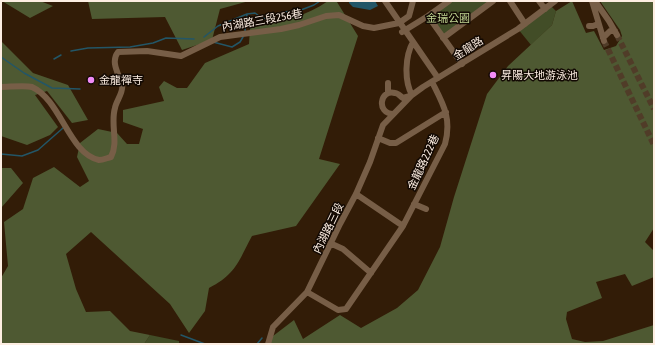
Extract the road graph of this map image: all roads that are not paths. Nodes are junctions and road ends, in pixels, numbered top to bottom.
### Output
1 (385, 1) edge
2 (413, 1) edge
3 (449, 1) edge
4 (493, 1) edge
5 (510, 1) edge
6 (540, 1) edge
7 (555, 1) edge
8 (594, 1) edge
9 (544, 9) junction
10 (410, 16) junction
11 (428, 16) junction
12 (609, 21) junction
13 (399, 23) junction
14 (414, 24) junction
15 (525, 24) junction
16 (598, 25) junction
17 (589, 26) dead end
18 (403, 32) junction
19 (443, 38) junction
20 (413, 42) junction
21 (462, 64) junction
22 (438, 78) junction
23 (432, 82) junction
24 (388, 83) dead end
25 (1, 87) edge
26 (388, 93) junction
27 (412, 95) junction
28 (446, 112) junction
29 (393, 114) junction
30 (378, 138) junction
31 (356, 194) junction
32 (414, 204) junction
33 (426, 208) dead end
34 (403, 226) junction
35 (332, 244) junction
36 (371, 273) junction
37 (307, 292) junction
38 (268, 344) edge

1 - 13 street
2 - 10 street
3 - 11 street
4 - 19 street
5 - 15 street
6 - 9 street
7 - 9 street, 金龍路
8 - 12 street
8 - 16 street
9 - 15 street, 金龍路
10 - 13 street
10 - 14 street
11 - 14 street
11 - 19 street
12 - 16 street
12 - 16 street
13 - 18 street
13 - 25 street, 內湖路三段256巷
14 - 18 street
15 - 21 street, 金龍路
16 - 17 street
18 - 20 street
19 - 21 street
20 - 22 street
20 - 27 street
21 - 22 street, 金龍路
22 - 23 street, 金龍路
23 - 27 street, 金龍路
23 - 28 street, 金龍路222巷
24 - 26 street
26 - 27 street
26 - 29 street
27 - 29 street, 金龍路
28 - 30 street
28 - 32 street, 金龍路222巷
29 - 30 street, 內湖路三段
30 - 31 street, 內湖路三段
31 - 34 street
31 - 35 street, 內湖路三段
32 - 33 street
32 - 34 street, 金龍路222巷
34 - 36 street, 金龍路222巷
35 - 36 street
35 - 37 street, 內湖路三段
36 - 37 street, 金龍路222巷
37 - 38 street, 內湖路三段

